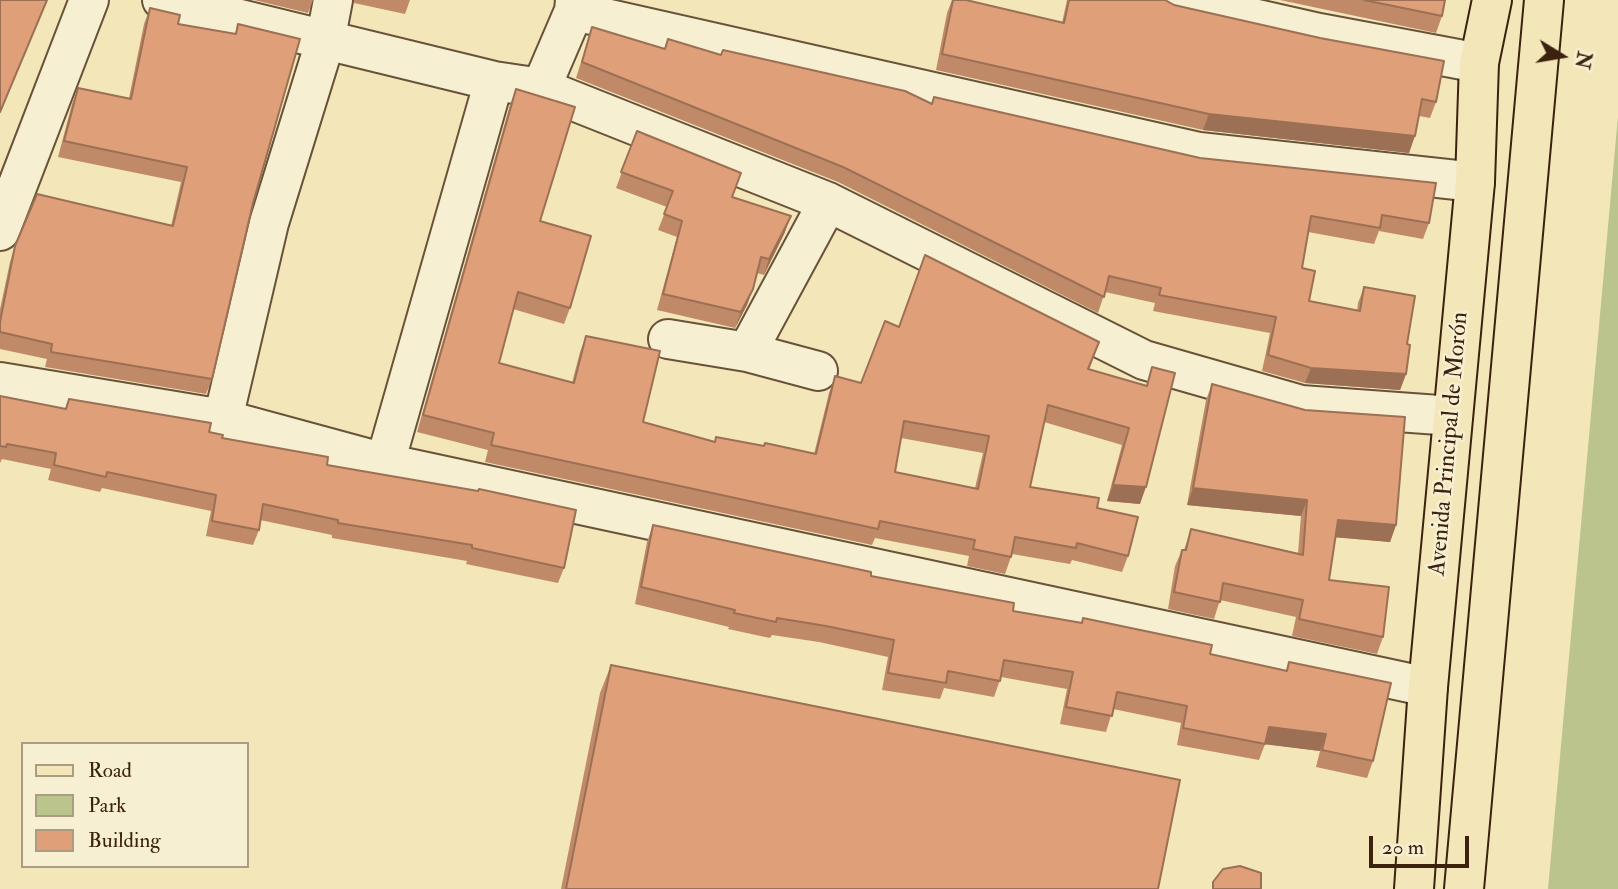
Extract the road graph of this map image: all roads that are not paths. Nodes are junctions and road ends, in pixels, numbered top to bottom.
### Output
1 (89, 0) edge
2 (162, 0) edge
3 (333, 0) edge
4 (1174, 0) edge
5 (1492, 0) edge
6 (1544, 0) edge
7 (575, 5) edge
8 (325, 42) junction
9 (1479, 64) junction
10 (494, 81) junction
11 (541, 88) junction
12 (1475, 182) junction
13 (828, 202) junction
14 (0, 231) edge
15 (668, 339) dead end
16 (747, 352) junction
17 (818, 371) dead end
18 (0, 382) edge
19 (1453, 416) junction
20 (223, 419) junction
21 (385, 463) junction
22 (1428, 687) junction
23 (1413, 889) edge
24 (1464, 889) edge

1 - 14 street
2 - 8 street
3 - 8 street
4 - 9 street
5 - 9 main road, Avenida Principal de Morón
6 - 24 main road
7 - 11 street
7 - 12 street
8 - 10 street
8 - 20 street
9 - 12 main road, Avenida Principal de Morón
10 - 11 street
10 - 21 street
11 - 13 street
12 - 19 main road, Avenida Principal de Morón
13 - 16 street
13 - 19 street
15 - 16 street
16 - 17 street
18 - 20 street
19 - 22 main road, Avenida Principal de Morón
20 - 21 street
21 - 22 street
22 - 23 main road, Avenida Principal de Morón

